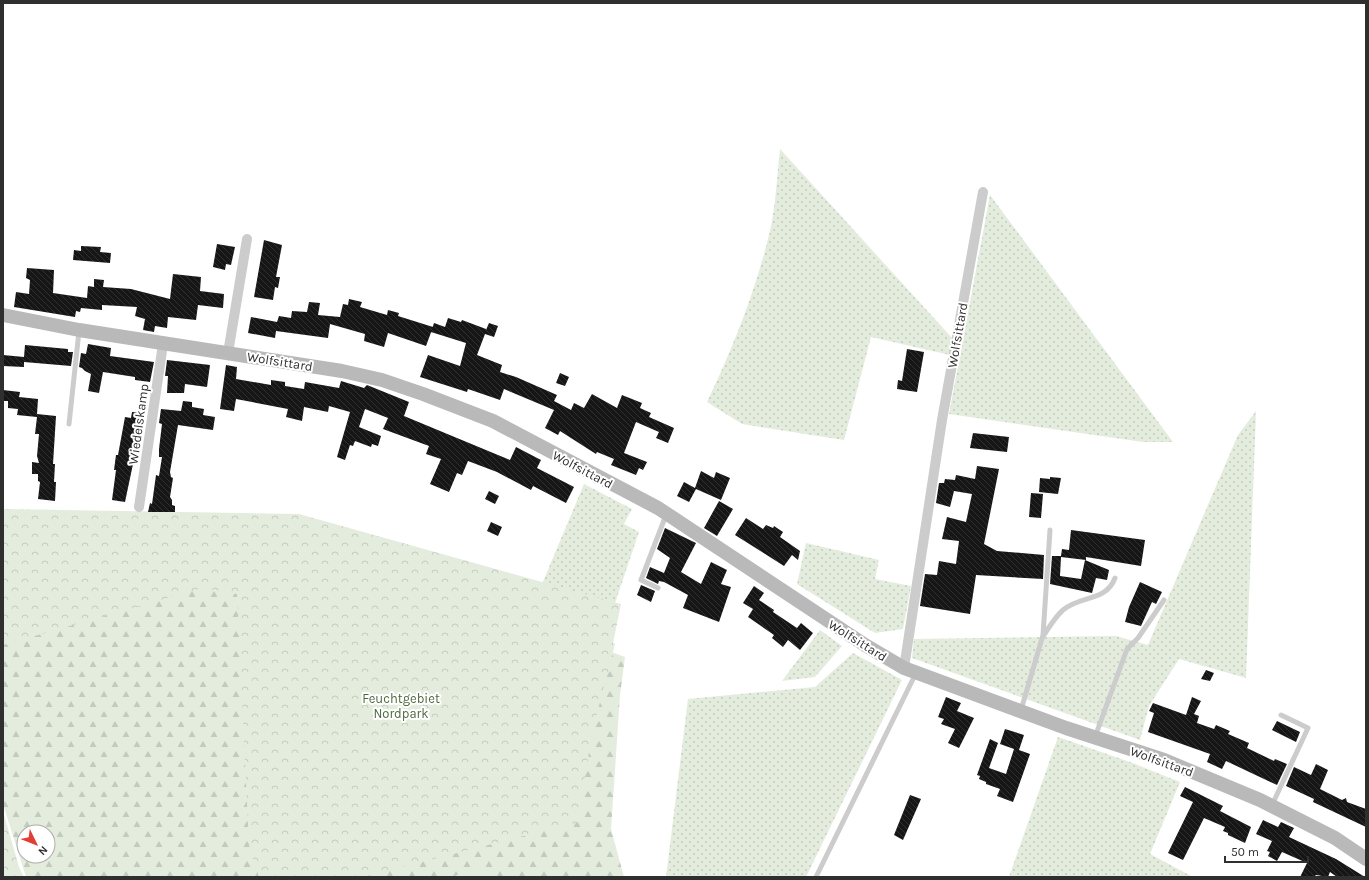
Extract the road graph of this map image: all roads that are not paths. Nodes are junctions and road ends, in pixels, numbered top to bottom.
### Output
1 (983, 192) dead end
2 (248, 239) dead end
3 (3, 315) edge
4 (79, 330) junction
5 (163, 344) junction
6 (228, 353) junction
7 (69, 424) dead end
8 (139, 507) dead end
9 (666, 514) junction
10 (1050, 530) dead end
11 (1115, 578) dead end
12 (658, 588) dead end
13 (1164, 600) dead end
14 (1043, 636) junction
15 (910, 671) junction
16 (1020, 711) junction
17 (1281, 715) dead end
18 (1095, 738) junction
19 (1271, 806) junction
20 (1366, 859) edge
21 (816, 877) edge

1 - 15 street, Wolfsittard
2 - 6 street, Wolfsittard
3 - 4 street, Wolfsittard
4 - 5 street, Wolfsittard
4 - 7 lane
5 - 6 street, Wolfsittard
5 - 8 street, Wiedelskamp
6 - 9 street, Wolfsittard
9 - 12 lane
9 - 15 street, Wolfsittard
10 - 14 lane
11 - 14 lane
13 - 18 lane
14 - 16 lane
15 - 16 street, Wolfsittard
15 - 21 lane
16 - 18 street, Wolfsittard
17 - 19 lane
18 - 19 street, Wolfsittard
19 - 20 street, Wolfsittard

